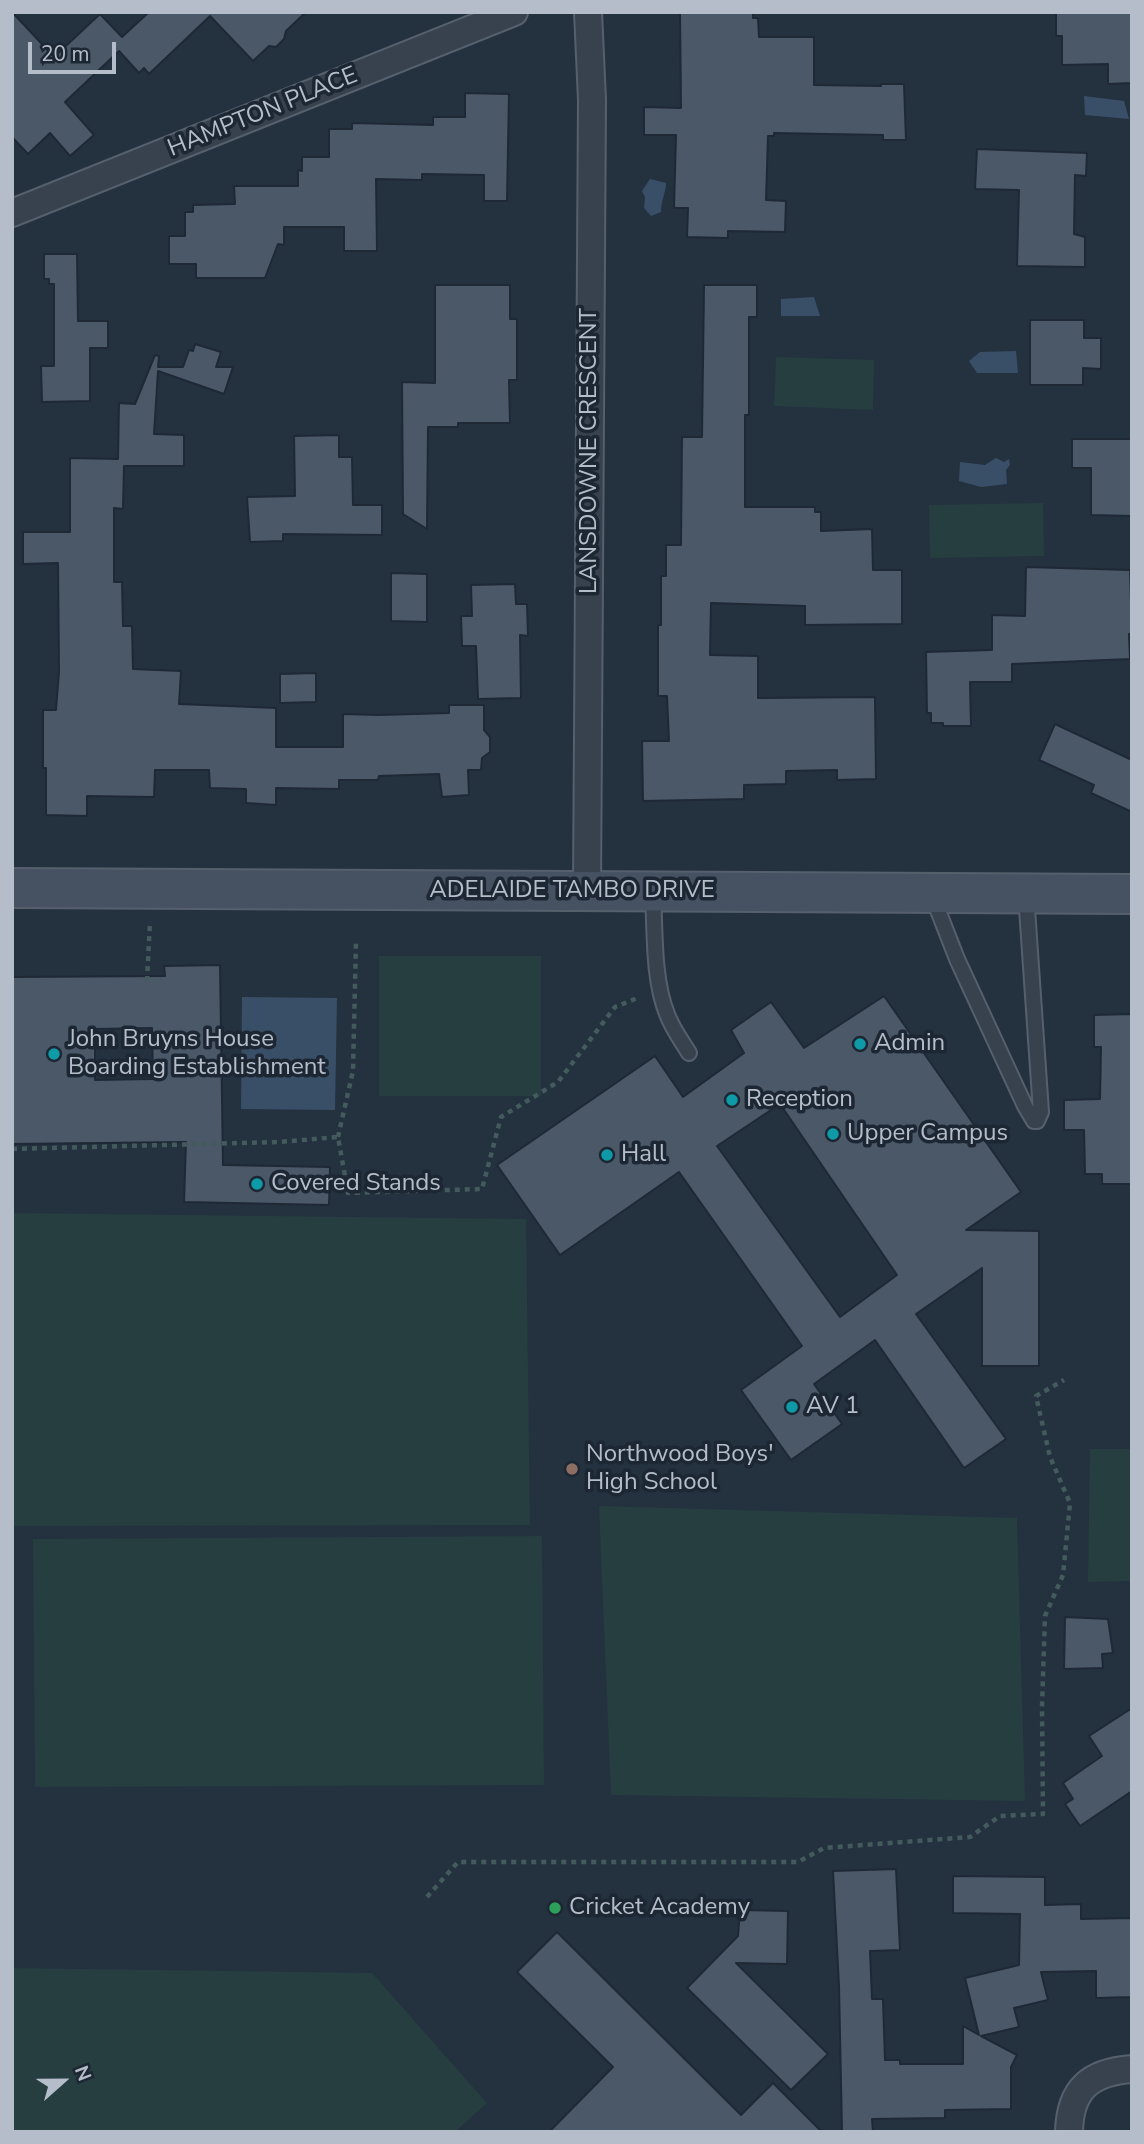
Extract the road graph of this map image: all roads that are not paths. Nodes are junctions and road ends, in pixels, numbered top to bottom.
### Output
1 (514, 12) edge
2 (588, 12) edge
3 (12, 214) edge
4 (12, 888) edge
5 (587, 891) junction
6 (653, 891) junction
7 (931, 893) junction
8 (1026, 893) junction
9 (1132, 894) edge
10 (689, 1053) dead end
11 (1132, 2069) edge
12 (1069, 2132) edge

1 - 3 street, HAMPTON PLACE
2 - 5 street, LANSDOWNE CRESCENT
4 - 5 street, ADELAIDE TAMBO DRIVE
5 - 6 street, ADELAIDE TAMBO DRIVE
6 - 7 street, ADELAIDE TAMBO DRIVE
6 - 10 lane
7 - 8 street, ADELAIDE TAMBO DRIVE
7 - 8 lane
8 - 9 street, ADELAIDE TAMBO DRIVE
11 - 12 street

